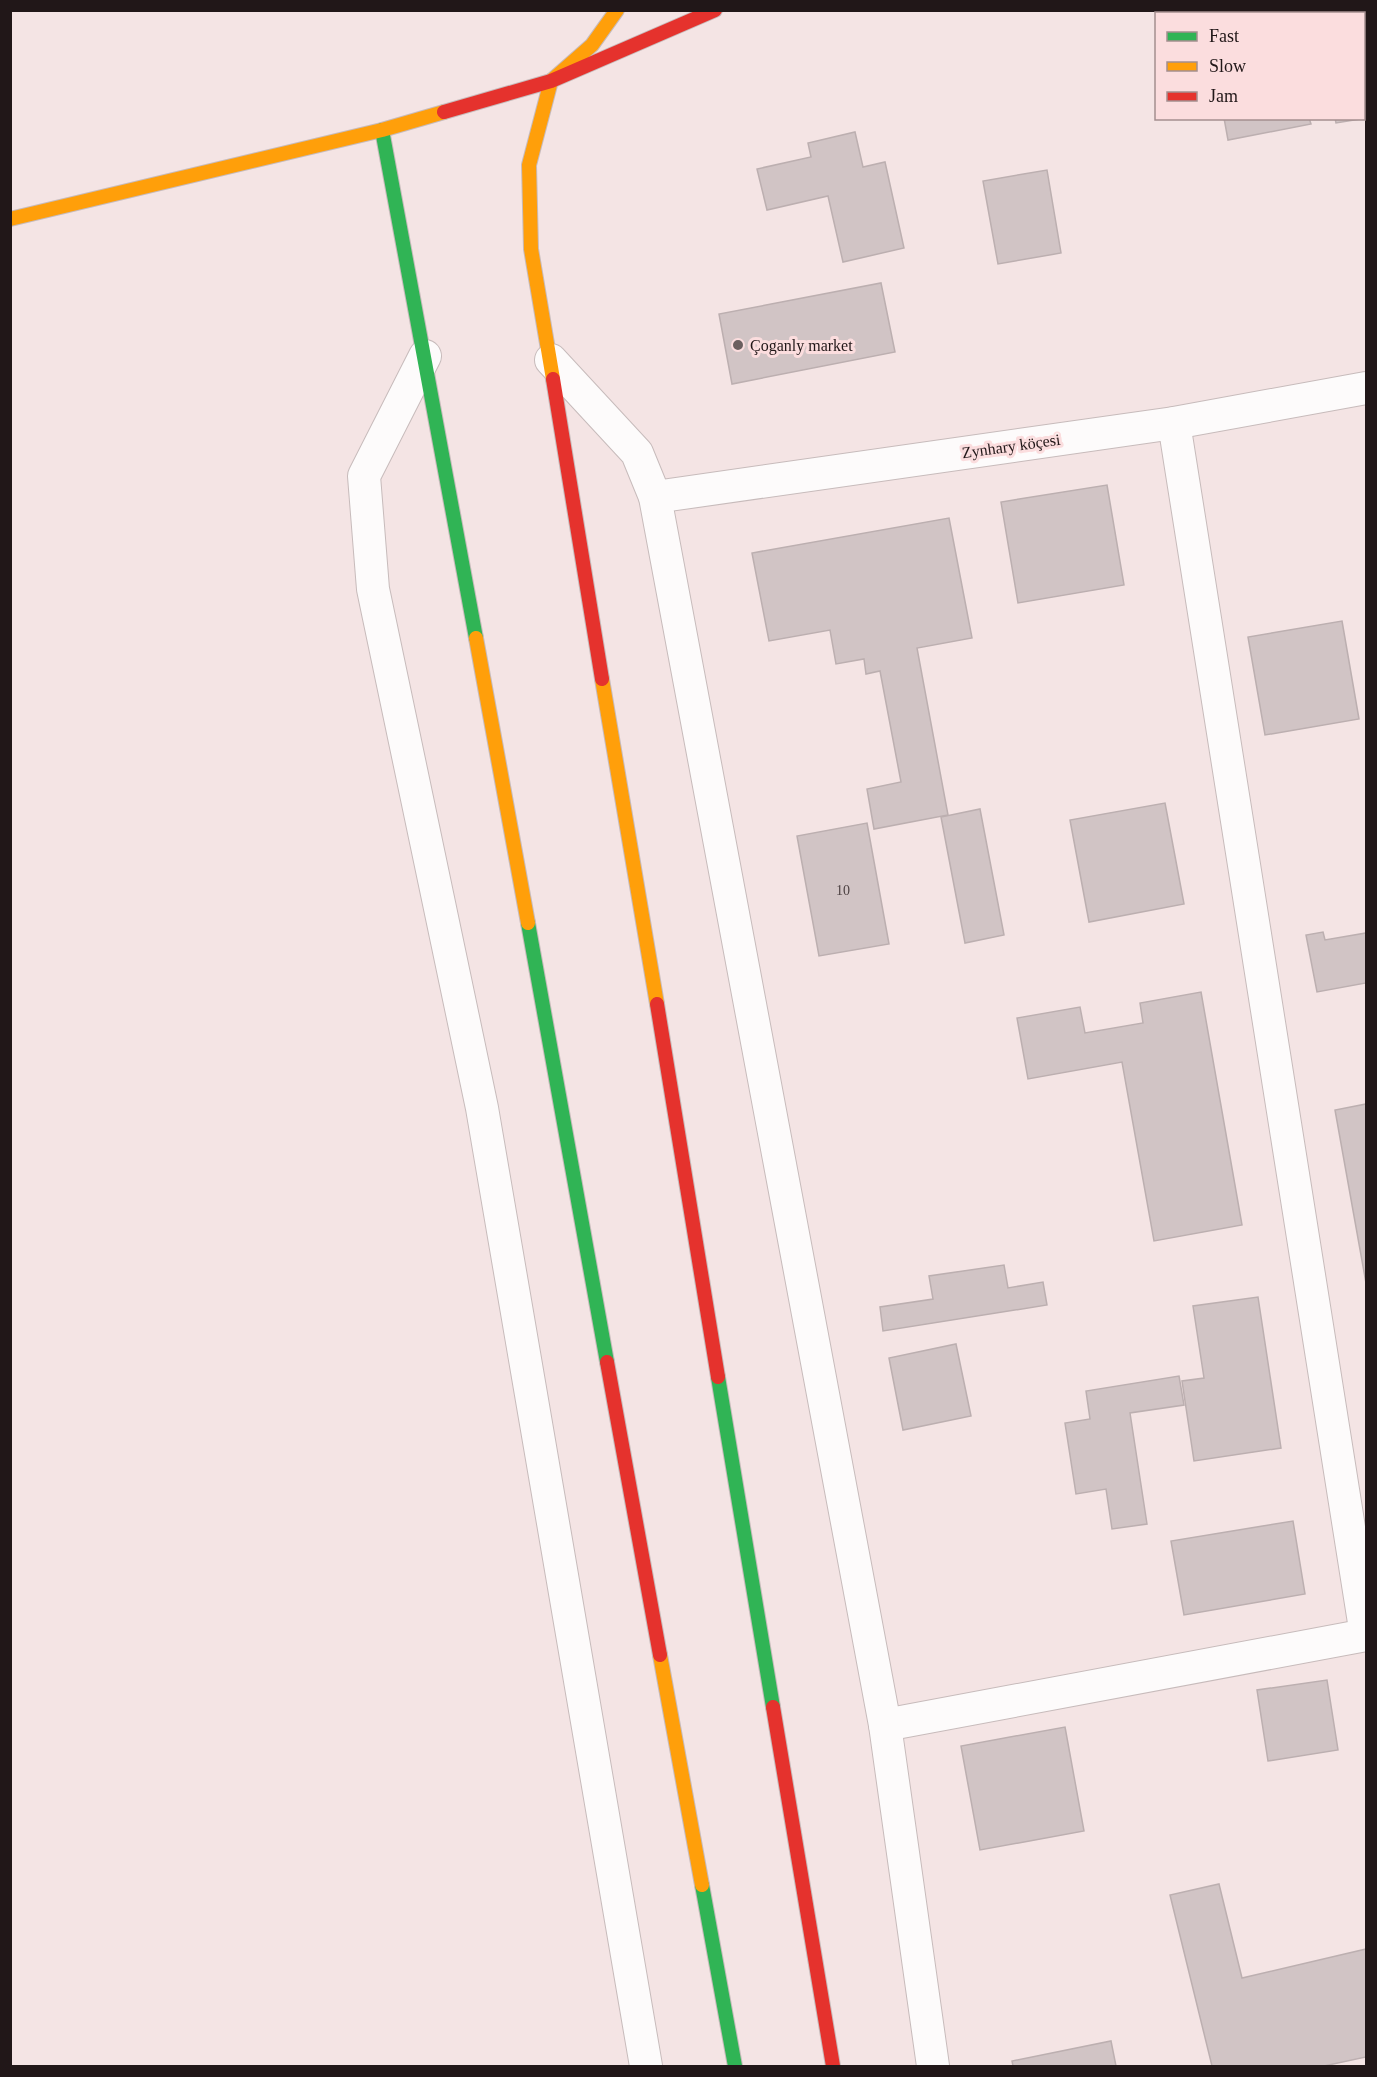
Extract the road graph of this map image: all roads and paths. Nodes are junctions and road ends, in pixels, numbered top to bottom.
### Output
1 (617, 10) edge
2 (715, 10) edge
3 (551, 81) junction
4 (382, 130) junction
5 (10, 219) edge
6 (425, 356) junction
7 (550, 360) junction
8 (1366, 388) edge
9 (1174, 423) junction
10 (655, 497) junction
11 (1366, 1635) edge
12 (885, 1725) junction
13 (646, 2067) edge
14 (735, 2067) edge
15 (833, 2067) edge
16 (933, 2067) edge

1 - 3 main road
2 - 3 main road
3 - 4 main road
3 - 7 main road
4 - 5 main road
4 - 6 main road
6 - 13 street
6 - 14 main road
7 - 10 street
7 - 15 main road
8 - 9 street, Zynhary köçesi
9 - 10 street, Zynhary köçesi
9 - 11 street
10 - 12 street
11 - 12 street
12 - 16 street

